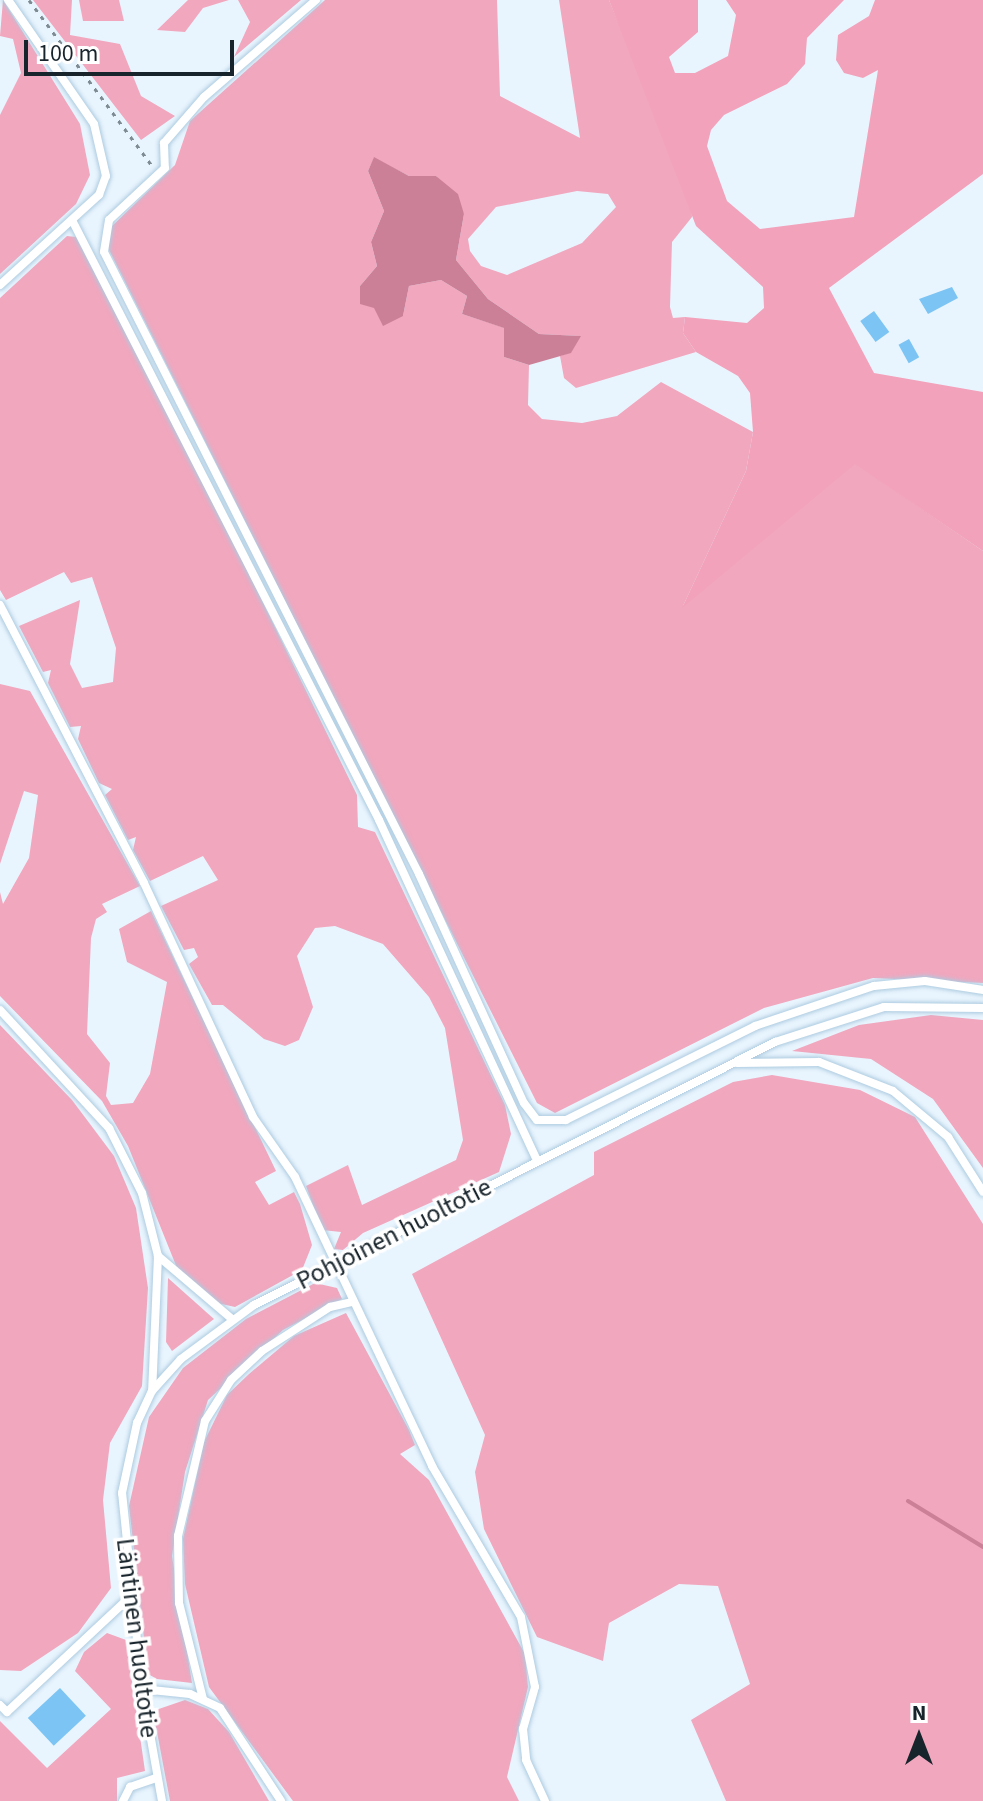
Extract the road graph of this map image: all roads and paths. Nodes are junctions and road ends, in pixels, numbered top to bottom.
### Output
1 (8, 0) edge
2 (29, 0) edge
3 (316, 0) edge
4 (159, 174) junction
5 (72, 220) junction
6 (0, 285) edge
7 (0, 605) edge
8 (983, 990) edge
9 (983, 1008) edge
10 (0, 1010) edge
11 (733, 1063) junction
12 (537, 1161) junction
13 (983, 1192) edge
14 (158, 1256) junction
15 (332, 1265) junction
16 (351, 1302) junction
17 (232, 1319) junction
18 (152, 1391) junction
19 (124, 1473) joint
20 (130, 1597) junction
21 (142, 1689) junction
22 (203, 1699) junction
23 (0, 1705) edge
24 (156, 1778) junction
25 (123, 1801) edge
26 (162, 1801) edge
27 (281, 1801) edge
28 (545, 1801) edge

1 - 5 lane
2 - 4 path
3 - 4 lane
4 - 8 lane
5 - 6 lane
5 - 12 lane
7 - 15 lane
9 - 11 lane, Pohjoinen huoltotie
10 - 14 lane
11 - 12 lane, Pohjoinen huoltotie
11 - 13 lane, Pohjoinen huoltotie
12 - 15 lane, Pohjoinen huoltotie
14 - 17 lane
14 - 18 lane
15 - 16 lane
15 - 17 lane, Pohjoinen huoltotie
16 - 22 lane
16 - 28 lane
17 - 18 lane, Pohjoinen huoltotie
18 - 19 lane, Pohjoinen huoltotie
19 - 20 lane, Läntinen huoltotie
20 - 21 lane, Läntinen huoltotie
20 - 23 lane
21 - 22 lane
21 - 24 lane, Läntinen huoltotie
22 - 27 lane
24 - 25 lane
24 - 26 lane, Läntinen huoltotie

